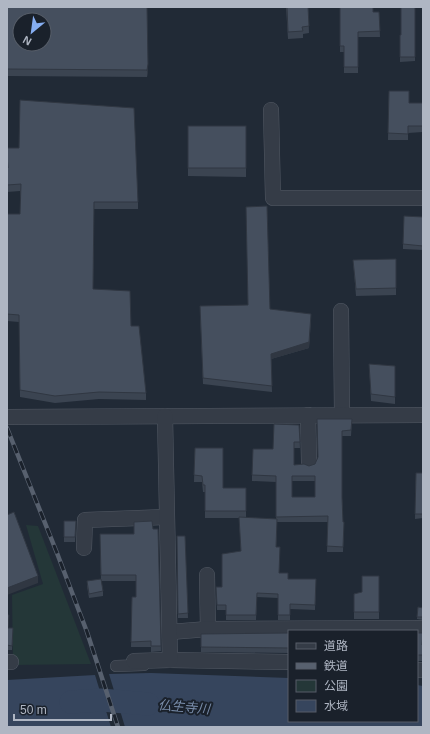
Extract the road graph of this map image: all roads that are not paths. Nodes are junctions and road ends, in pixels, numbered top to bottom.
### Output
1 (271, 110) dead end
2 (423, 198) edge
3 (341, 311) dead end
4 (308, 415) junction
5 (342, 415) junction
6 (423, 415) edge
7 (165, 416) junction
8 (7, 417) edge
9 (309, 462) dead end
10 (166, 517) junction
11 (84, 548) dead end
12 (207, 575) dead end
13 (423, 628) edge
14 (208, 629) junction
15 (170, 632) junction
16 (170, 660) junction
17 (134, 661) dead end
18 (288, 662) edge
19 (116, 666) dead end
20 (288, 668) edge

1 - 2 street
3 - 5 street
4 - 5 street
4 - 7 street
4 - 9 street
5 - 6 street
7 - 8 street
7 - 10 street
10 - 11 street
10 - 15 street
12 - 14 street
13 - 14 street
14 - 15 street
15 - 16 street
16 - 17 street
16 - 18 street
19 - 20 street

